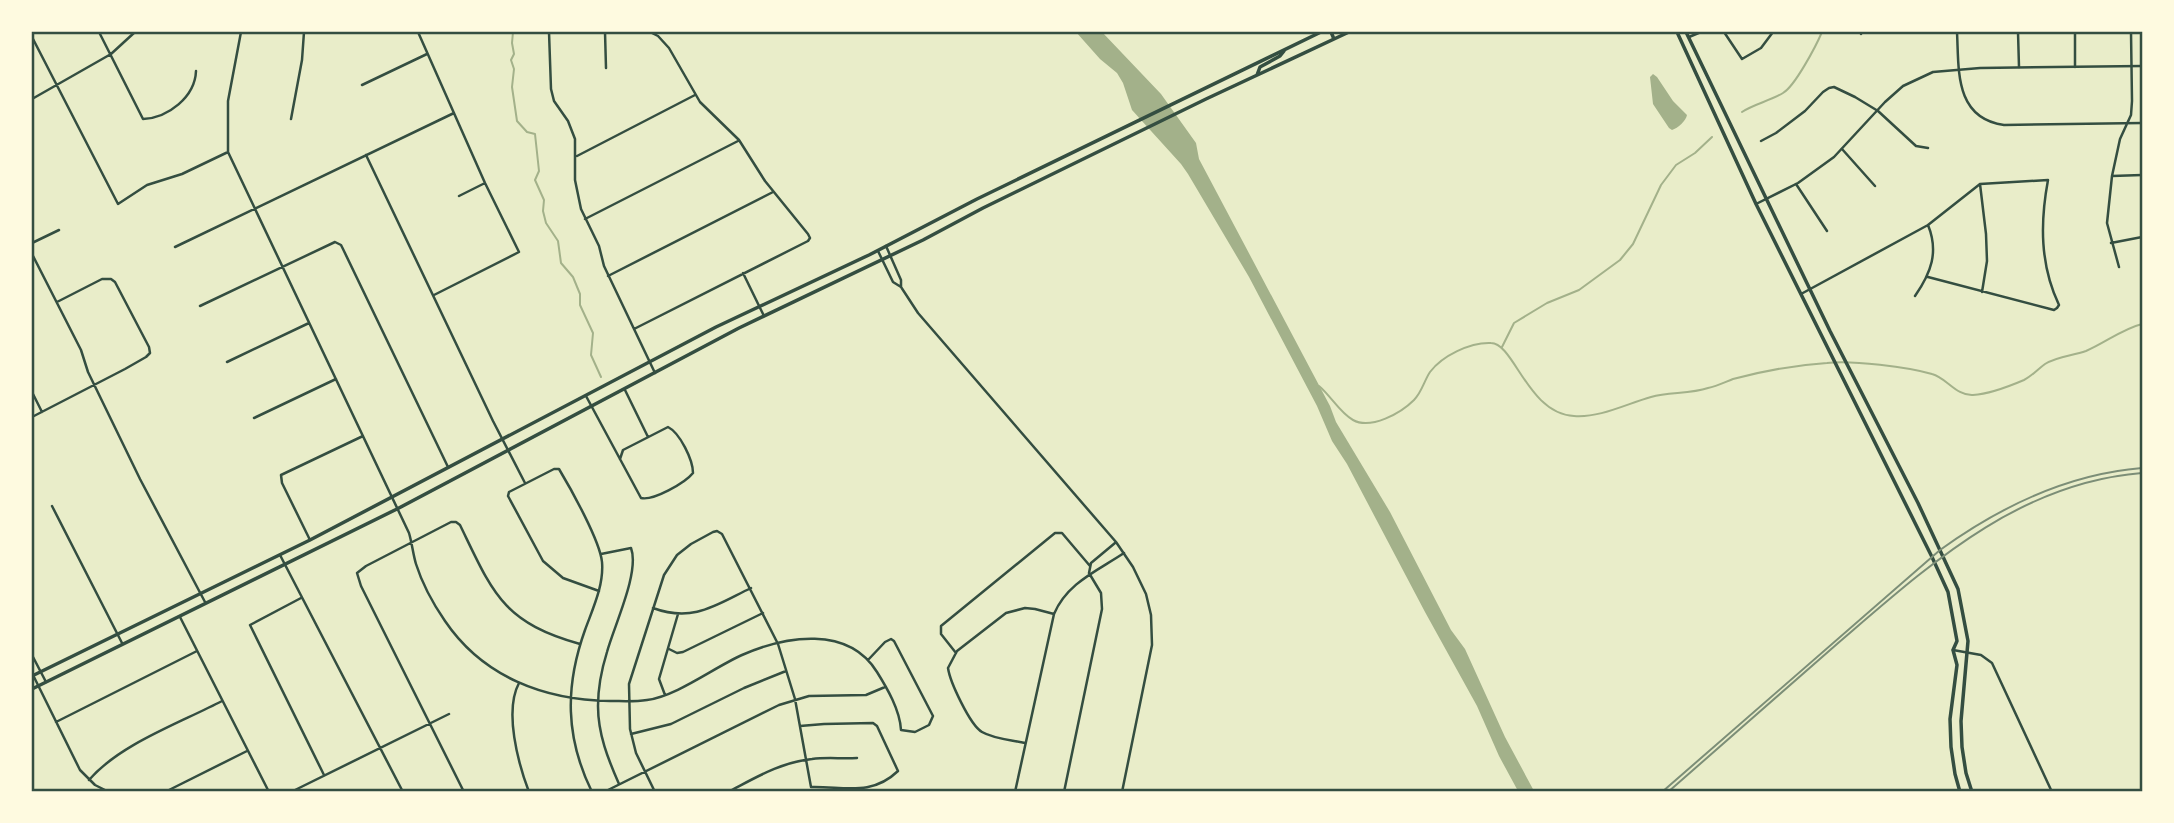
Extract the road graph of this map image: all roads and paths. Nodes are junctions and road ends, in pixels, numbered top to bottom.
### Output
1 (99, 32) edge
2 (135, 32) edge
3 (241, 32) edge
4 (304, 32) edge
5 (418, 32) edge
6 (549, 32) edge
7 (605, 32) edge
8 (650, 32) edge
9 (1321, 32) edge
10 (1331, 32) edge
11 (1349, 32) edge
12 (1677, 32) edge
13 (1686, 32) edge
14 (1701, 32) edge
15 (1724, 32) edge
16 (1773, 32) edge
17 (1957, 32) edge
18 (2018, 32) edge
19 (2075, 32) edge
20 (2131, 32) edge
21 (32, 37) edge
22 (1689, 37) junction
23 (1334, 38) junction
24 (1681, 41) junction
25 (1285, 49) junction
26 (111, 54) junction
27 (427, 54) junction
28 (2132, 66) junction
29 (2143, 66) edge
30 (2019, 67) junction
31 (2075, 67) junction
32 (606, 68) dead end
33 (1959, 69) junction
34 (196, 71) dead end
35 (1257, 76) junction
36 (55, 85) junction
37 (362, 85) dead end
38 (695, 95) junction
39 (32, 99) edge
40 (1878, 111) junction
41 (454, 113) junction
42 (291, 118) dead end
43 (2127, 123) junction
44 (2143, 123) edge
45 (739, 140) junction
46 (1761, 141) dead end
47 (1928, 148) dead end
48 (1842, 149) junction
49 (228, 152) junction
50 (366, 155) junction
51 (576, 156) junction
52 (2143, 175) edge
53 (2112, 176) junction
54 (485, 183) junction
55 (1796, 184) junction
56 (1980, 184) junction
57 (1875, 186) dead end
58 (773, 192) junction
59 (459, 196) dead end
60 (1766, 199) junction
61 (1756, 204) junction
62 (255, 208) junction
63 (585, 219) junction
64 (1928, 225) junction
65 (59, 230) dead end
66 (1827, 231) dead end
67 (2143, 237) edge
68 (32, 243) edge
69 (2111, 243) junction
70 (886, 246) junction
71 (174, 247) dead end
72 (878, 251) junction
73 (32, 254) edge
74 (890, 256) junction
75 (882, 259) junction
76 (282, 267) junction
77 (2119, 267) dead end
78 (743, 274) junction
79 (608, 276) junction
80 (1928, 277) junction
81 (901, 287) junction
82 (1810, 289) junction
83 (1982, 292) junction
84 (1801, 294) junction
85 (433, 295) junction
86 (1915, 296) dead end
87 (57, 302) junction
88 (759, 305) junction
89 (200, 306) dead end
90 (764, 316) junction
91 (309, 323) junction
92 (634, 329) junction
93 (227, 362) dead end
94 (650, 362) junction
95 (655, 373) junction
96 (336, 379) junction
97 (94, 385) junction
98 (625, 389) junction
99 (32, 392) edge
100 (586, 396) junction
101 (581, 399) junction
102 (591, 406) junction
103 (586, 408) junction
104 (42, 412) junction
105 (32, 417) edge
106 (254, 418) dead end
107 (544, 419) junction
108 (1879, 427) junction
109 (550, 428) junction
110 (1870, 432) junction
111 (363, 436) junction
112 (648, 437) junction
113 (503, 440) junction
114 (508, 450) junction
115 (620, 459) junction
116 (449, 468) junction
117 (525, 483) junction
118 (392, 498) junction
119 (1918, 503) junction
120 (52, 506) dead end
121 (1908, 508) junction
122 (397, 509) junction
123 (310, 541) junction
124 (412, 542) junction
125 (1116, 542) junction
126 (1124, 553) junction
127 (601, 554) junction
128 (280, 555) junction
129 (285, 565) junction
130 (1090, 566) junction
131 (1089, 573) junction
132 (751, 588) junction
133 (599, 591) junction
134 (200, 593) junction
135 (301, 598) junction
136 (1961, 600) junction
137 (205, 602) junction
138 (1951, 605) junction
139 (653, 608) junction
140 (763, 613) junction
141 (678, 614) junction
142 (1054, 614) junction
143 (179, 616) junction
144 (117, 634) junction
145 (778, 643) junction
146 (122, 644) junction
147 (580, 644) junction
148 (669, 649) junction
149 (1953, 649) junction
150 (197, 651) junction
151 (1968, 652) junction
152 (956, 653) junction
153 (32, 654) edge
154 (868, 660) junction
155 (40, 671) junction
156 (786, 671) junction
157 (32, 676) edge
158 (46, 682) junction
159 (519, 683) junction
160 (38, 686) junction
161 (885, 687) junction
162 (32, 689) edge
163 (665, 695) junction
164 (571, 698) junction
165 (795, 699) junction
166 (222, 701) junction
167 (598, 701) junction
168 (628, 702) junction
169 (449, 714) dead end
170 (57, 722) junction
171 (431, 724) junction
172 (800, 726) junction
173 (631, 734) junction
174 (1025, 743) junction
175 (379, 749) junction
176 (247, 751) junction
177 (857, 758) dead end
178 (807, 759) junction
179 (646, 772) junction
180 (324, 775) junction
181 (89, 780) junction
182 (619, 784) junction
183 (109, 792) edge
184 (165, 792) edge
185 (269, 792) edge
186 (291, 792) edge
187 (403, 792) edge
188 (464, 792) edge
189 (529, 792) edge
190 (592, 792) edge
191 (604, 792) edge
192 (655, 792) edge
193 (728, 792) edge
194 (1016, 792) edge
195 (1064, 792) edge
196 (1122, 792) edge
197 (1961, 792) edge
198 (1972, 792) edge
199 (2052, 792) edge

1 - 26 street
2 - 26 street
3 - 49 street
4 - 42 street
5 - 27 street
6 - 51 street
7 - 32 street
8 - 38 street
9 - 25 main road
10 - 23 main road
11 - 23 main road
12 - 24 main road
13 - 22 main road
14 - 22 street
15 - 16 street
17 - 33 street
18 - 30 street
19 - 31 street
20 - 28 street
21 - 36 street
22 - 24 main road
22 - 60 main road
23 - 35 main road
24 - 61 main road
25 - 35 main road
25 - 70 main road
26 - 34 street
26 - 36 street
27 - 37 street
27 - 41 street
28 - 29 street
28 - 31 street
28 - 43 street
30 - 31 street
30 - 33 street
33 - 40 street
33 - 43 street
35 - 74 main road
36 - 39 street
36 - 49 street
38 - 45 street
38 - 51 street
40 - 46 street
40 - 47 street
40 - 48 street
41 - 50 street
41 - 54 street
43 - 44 street
43 - 53 street
45 - 58 street
45 - 63 street
48 - 55 street
48 - 57 street
49 - 62 street
50 - 62 street
50 - 85 street
51 - 63 street
52 - 53 street
53 - 69 street
54 - 59 street
54 - 85 street
55 - 60 street
55 - 66 street
56 - 64 street
56 - 83 street
56 - 83 street
58 - 78 street
58 - 79 street
60 - 61 street
60 - 82 main road
61 - 84 main road
62 - 71 street
62 - 76 street
63 - 79 street
64 - 80 street
64 - 82 street
65 - 68 street
67 - 69 street
69 - 77 street
70 - 72 main road
70 - 74 street
72 - 75 street
72 - 88 main road
73 - 87 street
74 - 75 main road
74 - 81 street
75 - 81 street
75 - 90 main road
76 - 89 street
76 - 91 street
76 - 116 street
78 - 88 street
78 - 92 street
79 - 92 street
80 - 83 street
80 - 86 street
81 - 125 street
82 - 84 street
82 - 108 main road
84 - 110 main road
85 - 113 street
87 - 97 street
87 - 97 street
88 - 90 street
88 - 94 main road
90 - 95 main road
91 - 93 street
91 - 96 street
92 - 94 street
94 - 95 street
94 - 100 main road
95 - 98 main road
96 - 106 street
96 - 111 street
97 - 104 street
97 - 134 street
98 - 102 main road
98 - 112 street
99 - 104 street
100 - 101 main road
100 - 102 street
101 - 103 main road
101 - 107 main road
102 - 103 main road
102 - 115 street
103 - 109 main road
104 - 105 street
107 - 109 main road
107 - 113 main road
108 - 110 main road
108 - 119 main road
109 - 114 main road
110 - 121 main road
111 - 118 street
111 - 123 street
112 - 115 street
112 - 115 street
113 - 114 street
113 - 116 main road
114 - 117 street
114 - 122 main road
116 - 118 main road
117 - 127 street
117 - 133 street
118 - 122 street
118 - 123 main road
119 - 121 main road
119 - 136 main road
120 - 144 street
121 - 138 main road
122 - 124 street
122 - 129 main road
123 - 128 main road
124 - 147 street
124 - 159 street
124 - 171 street
125 - 126 street
125 - 130 street
126 - 131 street
126 - 196 street
127 - 133 street
127 - 167 street
128 - 129 street
128 - 134 main road
129 - 135 street
129 - 137 main road
130 - 131 street
130 - 152 street
131 - 142 street
131 - 195 street
132 - 139 street
132 - 140 street
132 - 141 street
133 - 147 street
134 - 137 street
134 - 144 main road
135 - 175 street
135 - 180 street
136 - 138 main road
136 - 151 main road
137 - 143 main road
138 - 149 main road
139 - 141 street
139 - 168 street
140 - 145 street
140 - 148 street
141 - 148 street
142 - 152 street
142 - 174 street
143 - 146 main road
143 - 150 street
144 - 146 street
144 - 155 main road
145 - 154 street
145 - 156 street
145 - 163 street
146 - 158 main road
147 - 164 street
148 - 163 street
149 - 151 street
149 - 197 main road
150 - 166 street
150 - 170 street
151 - 198 main road
151 - 199 street
152 - 174 street
153 - 155 street
154 - 161 street
154 - 161 street
155 - 157 main road
155 - 158 street
156 - 165 street
156 - 173 street
157 - 160 street
158 - 160 main road
159 - 164 street
159 - 189 street
160 - 162 main road
160 - 170 street
161 - 165 street
163 - 168 street
164 - 167 street
164 - 190 street
165 - 172 street
165 - 179 street
166 - 176 street
166 - 181 street
167 - 168 street
167 - 182 street
168 - 173 street
169 - 171 street
170 - 181 street
171 - 175 street
171 - 188 street
172 - 178 street
172 - 178 street
173 - 179 street
174 - 194 street
175 - 180 street
175 - 187 street
176 - 184 street
176 - 185 street
177 - 178 street
178 - 193 street
179 - 182 street
179 - 192 street
180 - 186 street
181 - 183 street
182 - 191 street

